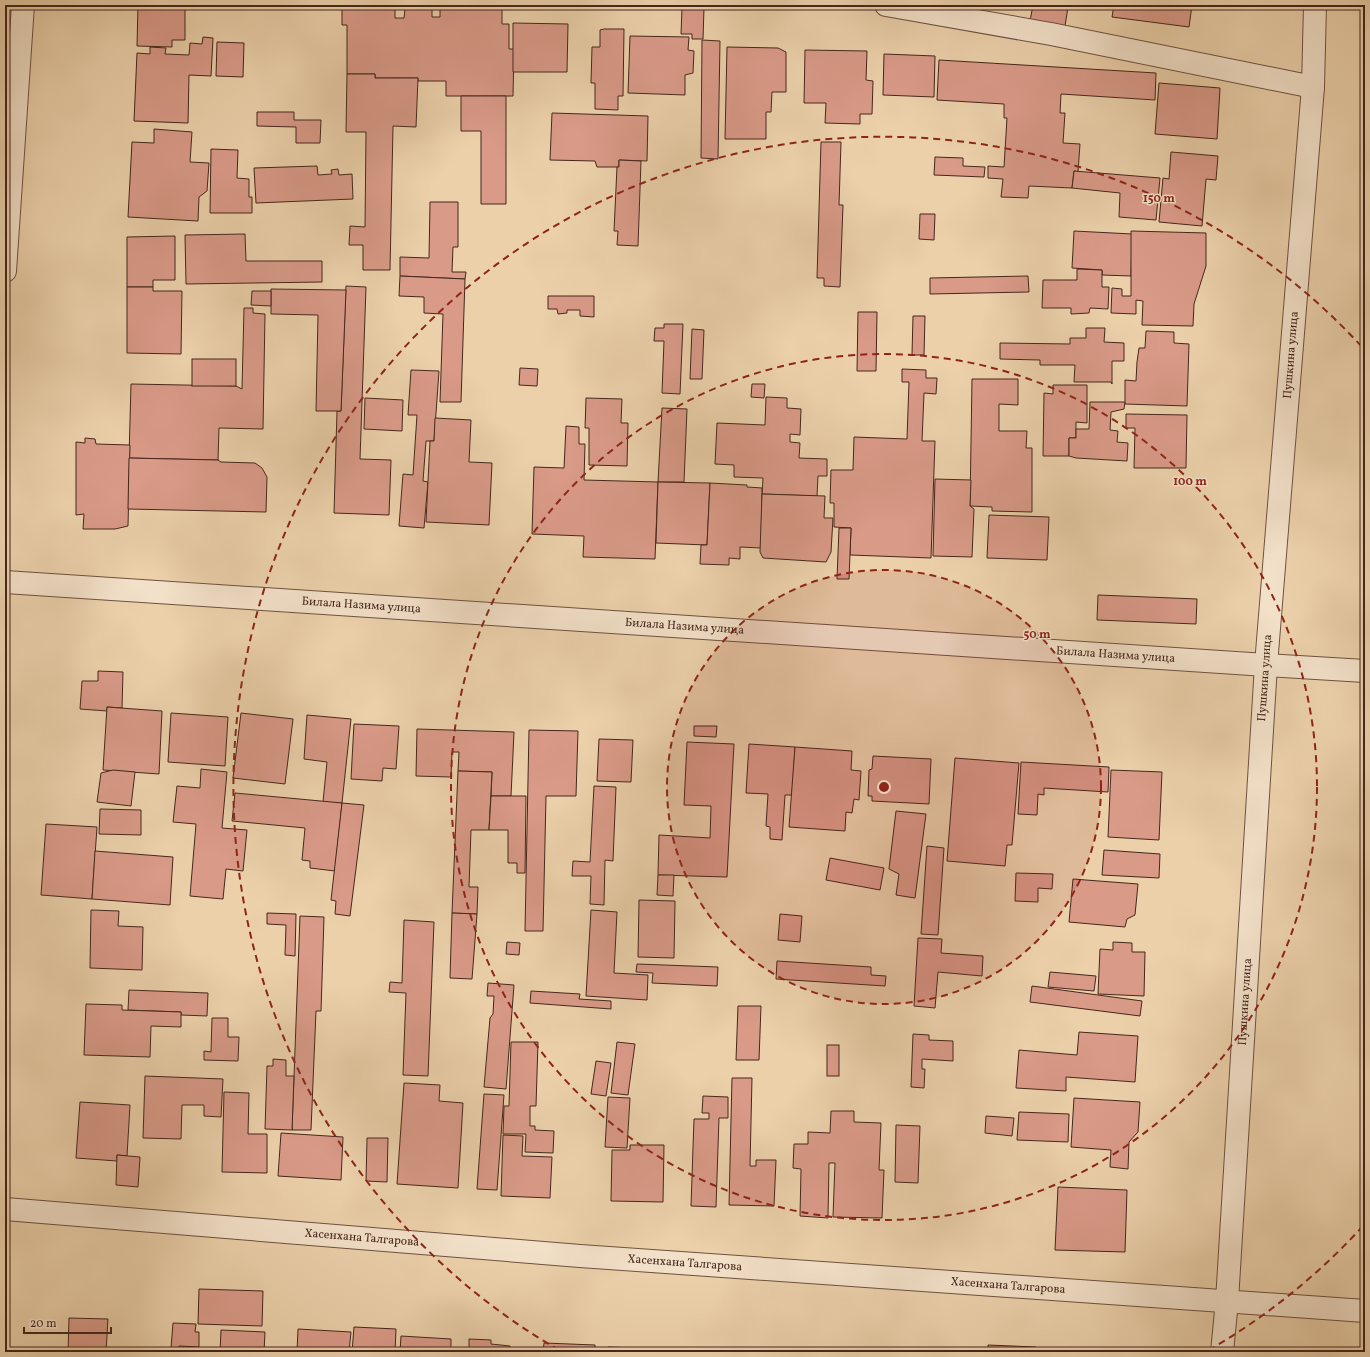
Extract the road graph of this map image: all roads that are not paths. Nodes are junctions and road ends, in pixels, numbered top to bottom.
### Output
1 (23, 5) edge
2 (886, 5) edge
3 (1315, 5) edge
4 (1313, 87) junction
5 (5, 271) edge
6 (5, 582) edge
7 (1266, 665) junction
8 (1365, 671) edge
9 (5, 1209) edge
10 (1227, 1301) junction
11 (1365, 1311) edge
12 (1222, 1352) edge

1 - 5 street
2 - 4 street
3 - 4 street, Пушкина улица
4 - 7 street, Пушкина улица
6 - 7 street, Билала Назима улица
7 - 8 street, Билала Назима улица
7 - 10 street, Пушкина улица
9 - 10 street, Хасенхана Талгарова
10 - 11 street, Хасенхана Талгарова
10 - 12 street, Пушкина улица

